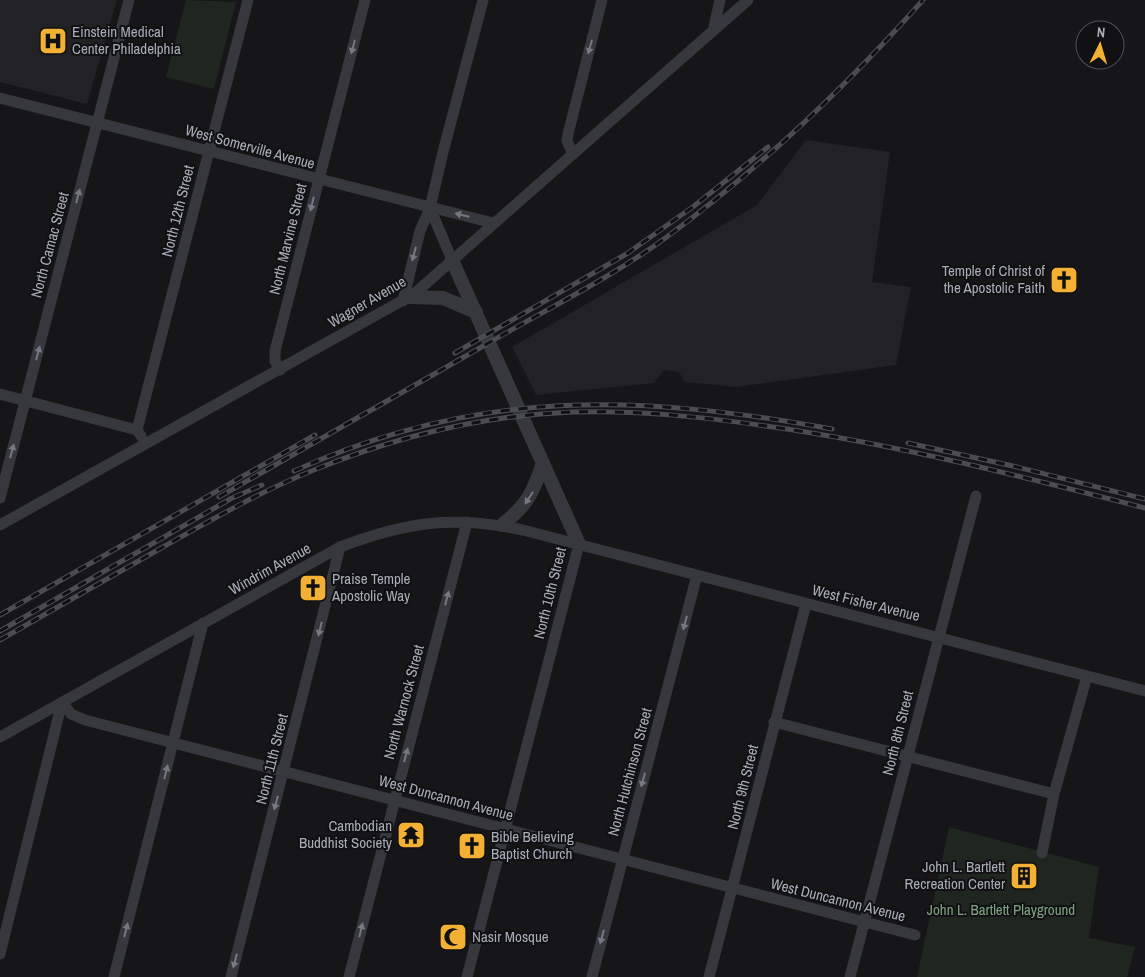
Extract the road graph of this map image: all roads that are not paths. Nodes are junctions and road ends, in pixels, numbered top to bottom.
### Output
1 (129, 0) edge
2 (248, 0) edge
3 (366, 0) edge
4 (484, 0) edge
5 (602, 0) edge
6 (720, 0) edge
7 (748, 0) edge
8 (713, 31) junction
9 (0, 98) edge
10 (97, 123) junction
11 (209, 151) junction
12 (573, 154) junction
13 (319, 180) junction
14 (430, 208) junction
15 (493, 223) junction
16 (452, 260) junction
17 (406, 299) junction
18 (476, 312) junction
19 (280, 370) junction
20 (0, 394) edge
21 (25, 401) junction
22 (137, 430) junction
23 (145, 444) junction
24 (543, 463) junction
25 (976, 496) dead end
26 (0, 498) edge
27 (467, 522) junction
28 (1, 523) edge
29 (502, 526) junction
30 (579, 544) junction
31 (340, 547) junction
32 (697, 575) junction
33 (806, 604) junction
34 (203, 623) junction
35 (939, 638) junction
36 (1087, 676) junction
37 (1145, 691) edge
38 (62, 702) junction
39 (774, 722) junction
40 (0, 737) edge
41 (174, 742) junction
42 (908, 756) junction
43 (285, 772) junction
44 (1054, 794) junction
45 (394, 799) junction
46 (506, 830) junction
47 (1042, 853) dead end
48 (622, 860) junction
49 (733, 889) junction
50 (864, 922) junction
51 (915, 935) dead end
52 (0, 954) edge
53 (114, 977) edge
54 (231, 977) edge
55 (349, 977) edge
56 (467, 977) edge
57 (592, 977) edge
58 (709, 977) edge
59 (850, 977) edge

1 - 10 street, North Camac Street
2 - 11 street, North 12th Street
3 -> 13 street, North Marvine Street
4 - 14 street
5 -> 12 street
6 - 8 street
7 - 8 street, Wagner Avenue
8 - 12 street, Wagner Avenue
9 - 10 street, West Somerville Avenue
10 - 11 street, West Somerville Avenue
21 -> 10 street, North Camac Street
11 - 13 street, West Somerville Avenue
11 - 22 street, North 12th Street
12 - 15 street, Wagner Avenue
13 - 14 street, West Somerville Avenue
13 -> 19 street, North Marvine Street
15 -> 14 street, West Somerville Avenue
14 - 16 street, North 10th Street
14 -> 17 street
15 - 16 street, Wagner Avenue
16 - 17 street, Wagner Avenue
16 - 18 street, North 10th Street
17 - 18 street
17 - 19 street, Wagner Avenue
18 - 24 street, North 10th Street
19 - 23 street, Wagner Avenue
20 - 21 street
21 - 22 street
26 -> 21 street, North Camac Street
22 - 23 street
23 - 28 street, Wagner Avenue
24 -> 29 street
24 - 30 street, North 10th Street
25 - 35 street, North 8th Street
27 - 29 street, Windrim Avenue
27 - 31 street, Windrim Avenue
45 -> 27 street, North Warnock Street
29 - 30 street, Windrim Avenue
30 - 32 street, West Fisher Avenue
30 - 46 street, North 10th Street
31 - 34 street, Windrim Avenue
31 -> 43 street, North 11th Street
32 - 33 street, West Fisher Avenue
32 -> 48 street, North Hutchinson Street
33 - 35 street, West Fisher Avenue
33 - 39 street, North 9th Street
34 - 38 street, Windrim Avenue
34 - 41 street
35 - 36 street, West Fisher Avenue
35 - 42 street, North 8th Street
36 - 37 street, West Fisher Avenue
36 - 44 street
38 - 40 street, Windrim Avenue
38 - 41 street, West Duncannon Avenue
38 - 52 street
39 - 42 street
39 - 49 street, North 9th Street
41 - 43 street, West Duncannon Avenue
53 -> 41 street
42 - 44 street
42 - 50 street, North 8th Street
43 - 45 street, West Duncannon Avenue
43 -> 54 street, North 11th Street
44 - 47 street
45 - 46 street, West Duncannon Avenue
55 -> 45 street, North Warnock Street
46 - 48 street, West Duncannon Avenue
46 - 56 street, North 10th Street
48 - 49 street, West Duncannon Avenue
48 -> 57 street, North Hutchinson Street
49 - 50 street, West Duncannon Avenue
49 - 58 street, North 9th Street
50 - 51 street, West Duncannon Avenue
50 - 59 street, North 8th Street

